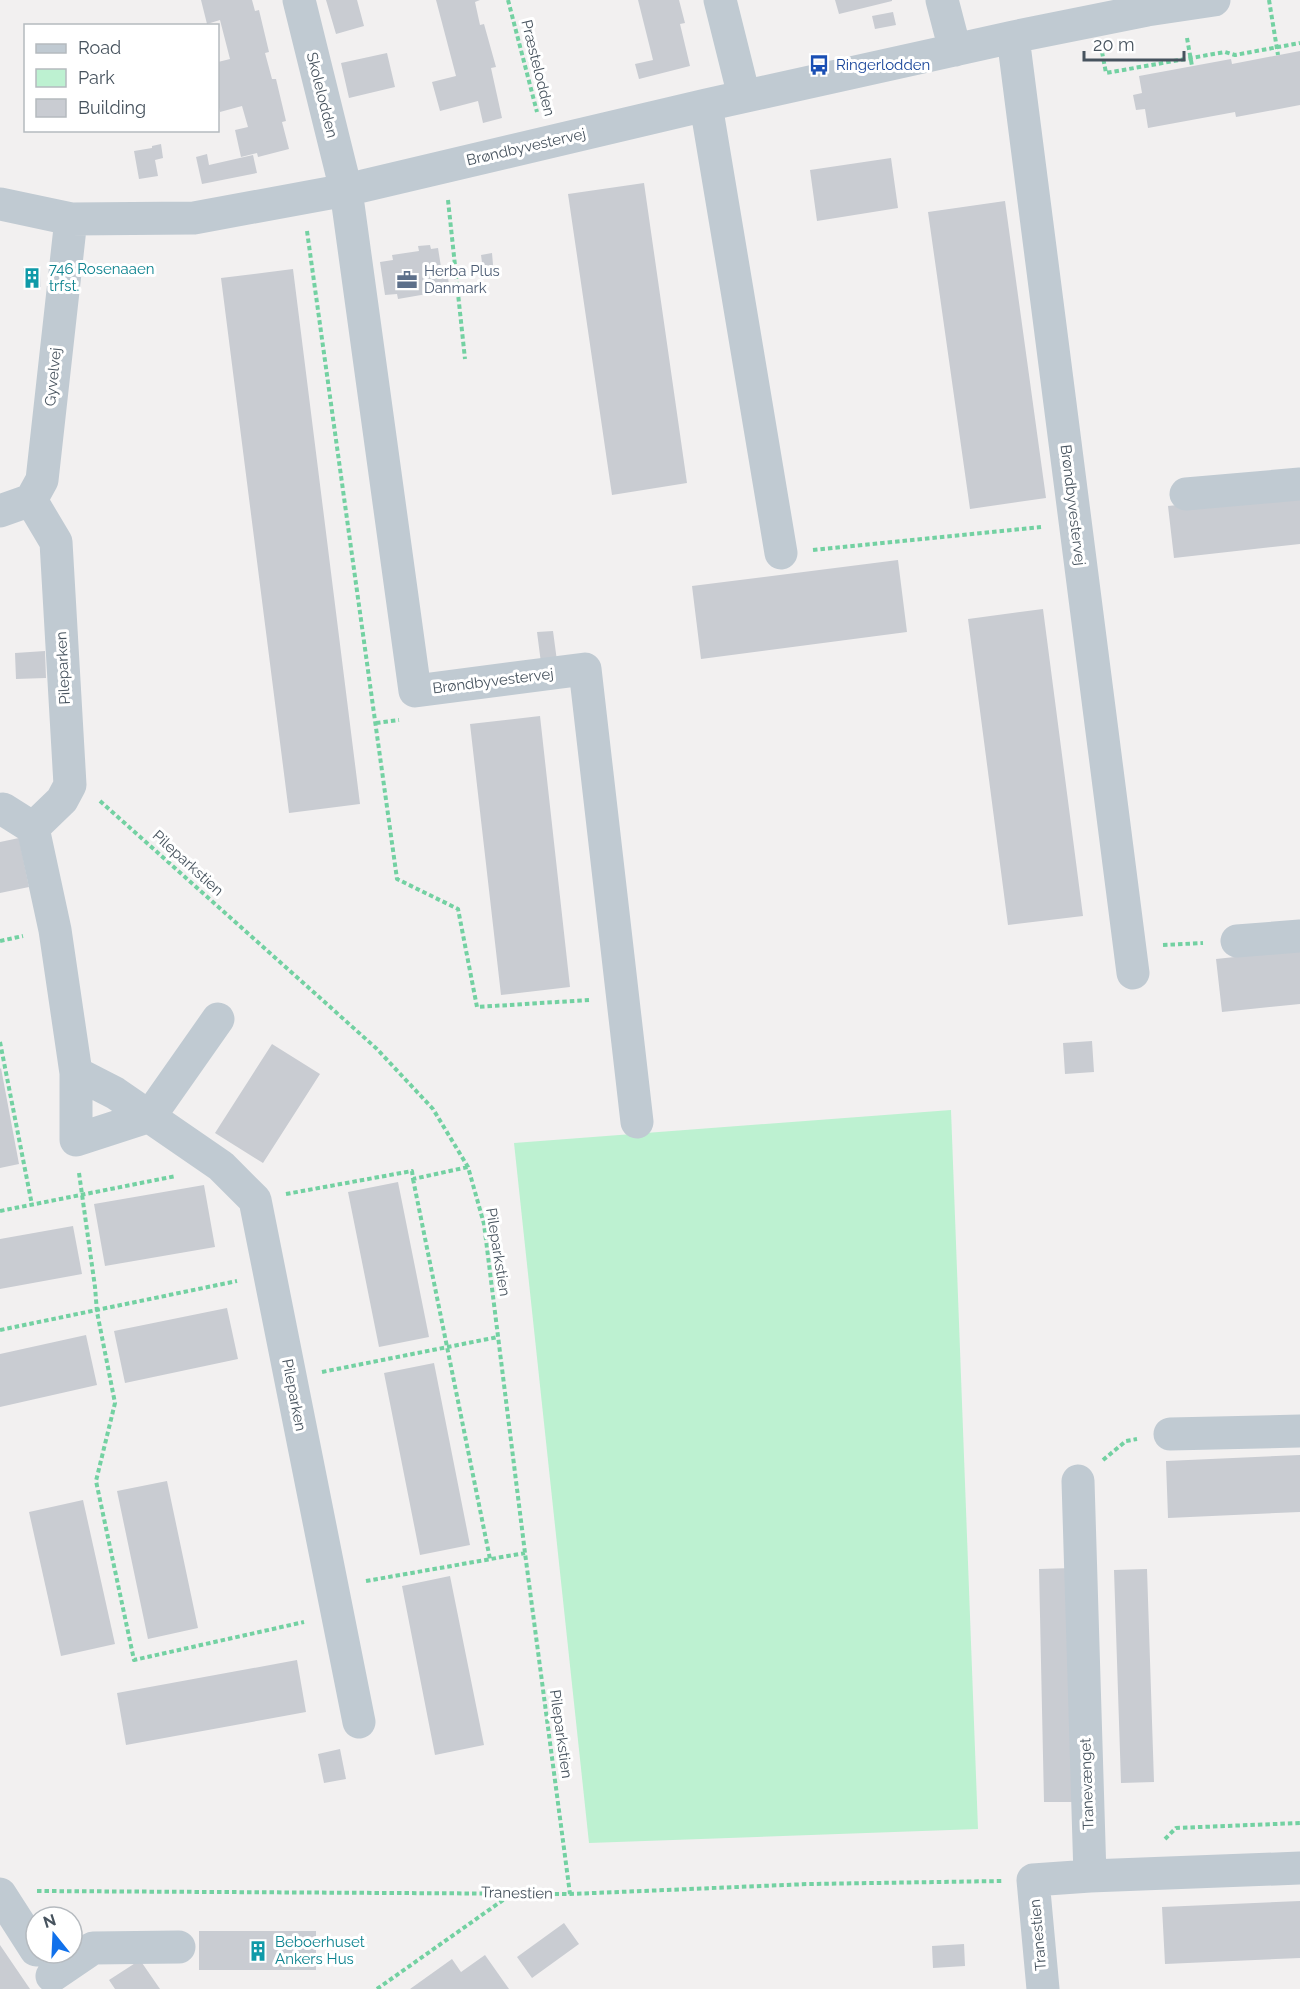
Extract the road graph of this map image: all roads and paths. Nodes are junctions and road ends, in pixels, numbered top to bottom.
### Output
1 (299, 0) edge
2 (508, 0) edge
3 (720, 0) edge
4 (942, 0) edge
5 (1214, 0) edge
6 (1269, 0) edge
7 (1146, 5) edge
8 (1096, 20) junction
9 (1013, 37) junction
10 (1300, 43) edge
11 (1276, 48) junction
12 (955, 50) junction
13 (1278, 55) dead end
14 (744, 96) junction
15 (706, 105) junction
16 (544, 142) junction
17 (444, 166) junction
18 (345, 190) junction
19 (0, 204) edge
20 (71, 219) junction
21 (465, 359) dead end
22 (1300, 484) edge
23 (1186, 494) dead end
24 (31, 500) junction
25 (0, 511) edge
26 (1074, 521) junction
27 (781, 554) joint
28 (70, 785) junction
29 (0, 810) edge
30 (33, 828) junction
31 (1300, 936) edge
32 (1237, 941) joint
33 (1131, 960) joint
34 (218, 1019) dead end
35 (0, 1042) edge
36 (76, 1073) junction
37 (150, 1116) junction
38 (637, 1122) dead end
39 (76, 1140) junction
40 (221, 1166) junction
41 (468, 1167) junction
42 (413, 1179) junction
43 (81, 1195) junction
44 (255, 1200) junction
45 (32, 1205) junction
46 (0, 1211) edge
47 (270, 1274) junction
48 (97, 1312) junction
49 (0, 1330) edge
50 (498, 1337) junction
51 (447, 1347) junction
52 (291, 1378) junction
53 (1300, 1431) edge
54 (1170, 1434) joint
55 (1078, 1481) joint
56 (525, 1553) junction
57 (490, 1559) junction
58 (335, 1601) junction
59 (359, 1722) dead end
60 (1300, 1824) edge
61 (1300, 1868) edge
62 (1130, 1875) junction
63 (1090, 1876) junction
64 (1033, 1880) junction
65 (514, 1893) junction
66 (570, 1894) junction
67 (1, 1896) edge
68 (179, 1947) dead end
69 (47, 1967) edge
70 (377, 1989) edge
71 (1043, 1989) edge

1 - 18 street, Skolelodden
2 - 16 path, Præstelodden
3 - 14 street
4 - 12 street
5 - 7 street, Brøndbyvestervej
6 - 11 path
7 - 8 street, Brøndbyvestervej
8 - 9 street, Brøndbyvestervej
8 - 11 path
9 - 12 street, Brøndbyvestervej
9 - 26 street, Brøndbyvestervej
10 - 11 path
11 - 13 path
12 - 14 street, Brøndbyvestervej
14 - 15 street, Brøndbyvestervej
15 - 16 street, Brøndbyvestervej
15 - 27 street
16 - 17 street, Brøndbyvestervej
17 - 18 street, Brøndbyvestervej
17 - 21 path
18 - 20 street, Brøndbyvestervej
18 - 38 street, Brøndbyvestervej
19 - 20 street, Brøndbyvestervej
20 - 24 street, Gyvelvej
22 - 23 street
24 - 25 street
24 - 28 street, Pileparken
26 - 27 path
26 - 33 street, Brøndbyvestervej
28 - 30 street
28 - 41 path, Pileparkstien
29 - 30 street
30 - 36 street
31 - 32 street
32 - 33 path
34 - 37 street
35 - 45 path
36 - 37 street
36 - 39 street
37 - 39 street
37 - 40 street
39 - 43 path
40 - 43 path
40 - 44 street
41 - 42 path
41 - 50 path, Pileparkstien
42 - 44 path
42 - 51 path
43 - 45 path
43 - 48 path
44 - 47 street, Pileparken
45 - 46 path
47 - 48 path
47 - 52 street, Pileparken
48 - 49 path
48 - 58 path
50 - 51 path
50 - 56 path, Pileparkstien
51 - 52 path
51 - 57 path
52 - 58 street, Pileparken
53 - 54 street
54 - 55 path
55 - 63 street, Tranevænget
56 - 57 path
56 - 66 path, Pileparkstien
57 - 58 path
58 - 59 street, Pileparken
60 - 62 path
61 - 62 street
62 - 63 street
63 - 64 street, Tranestien
64 - 66 path, Tranestien
64 - 71 street, Tranestien
65 - 66 path, Tranestien
65 - 67 path, Tranestien
65 - 70 path
67 - 69 street
68 - 69 street

